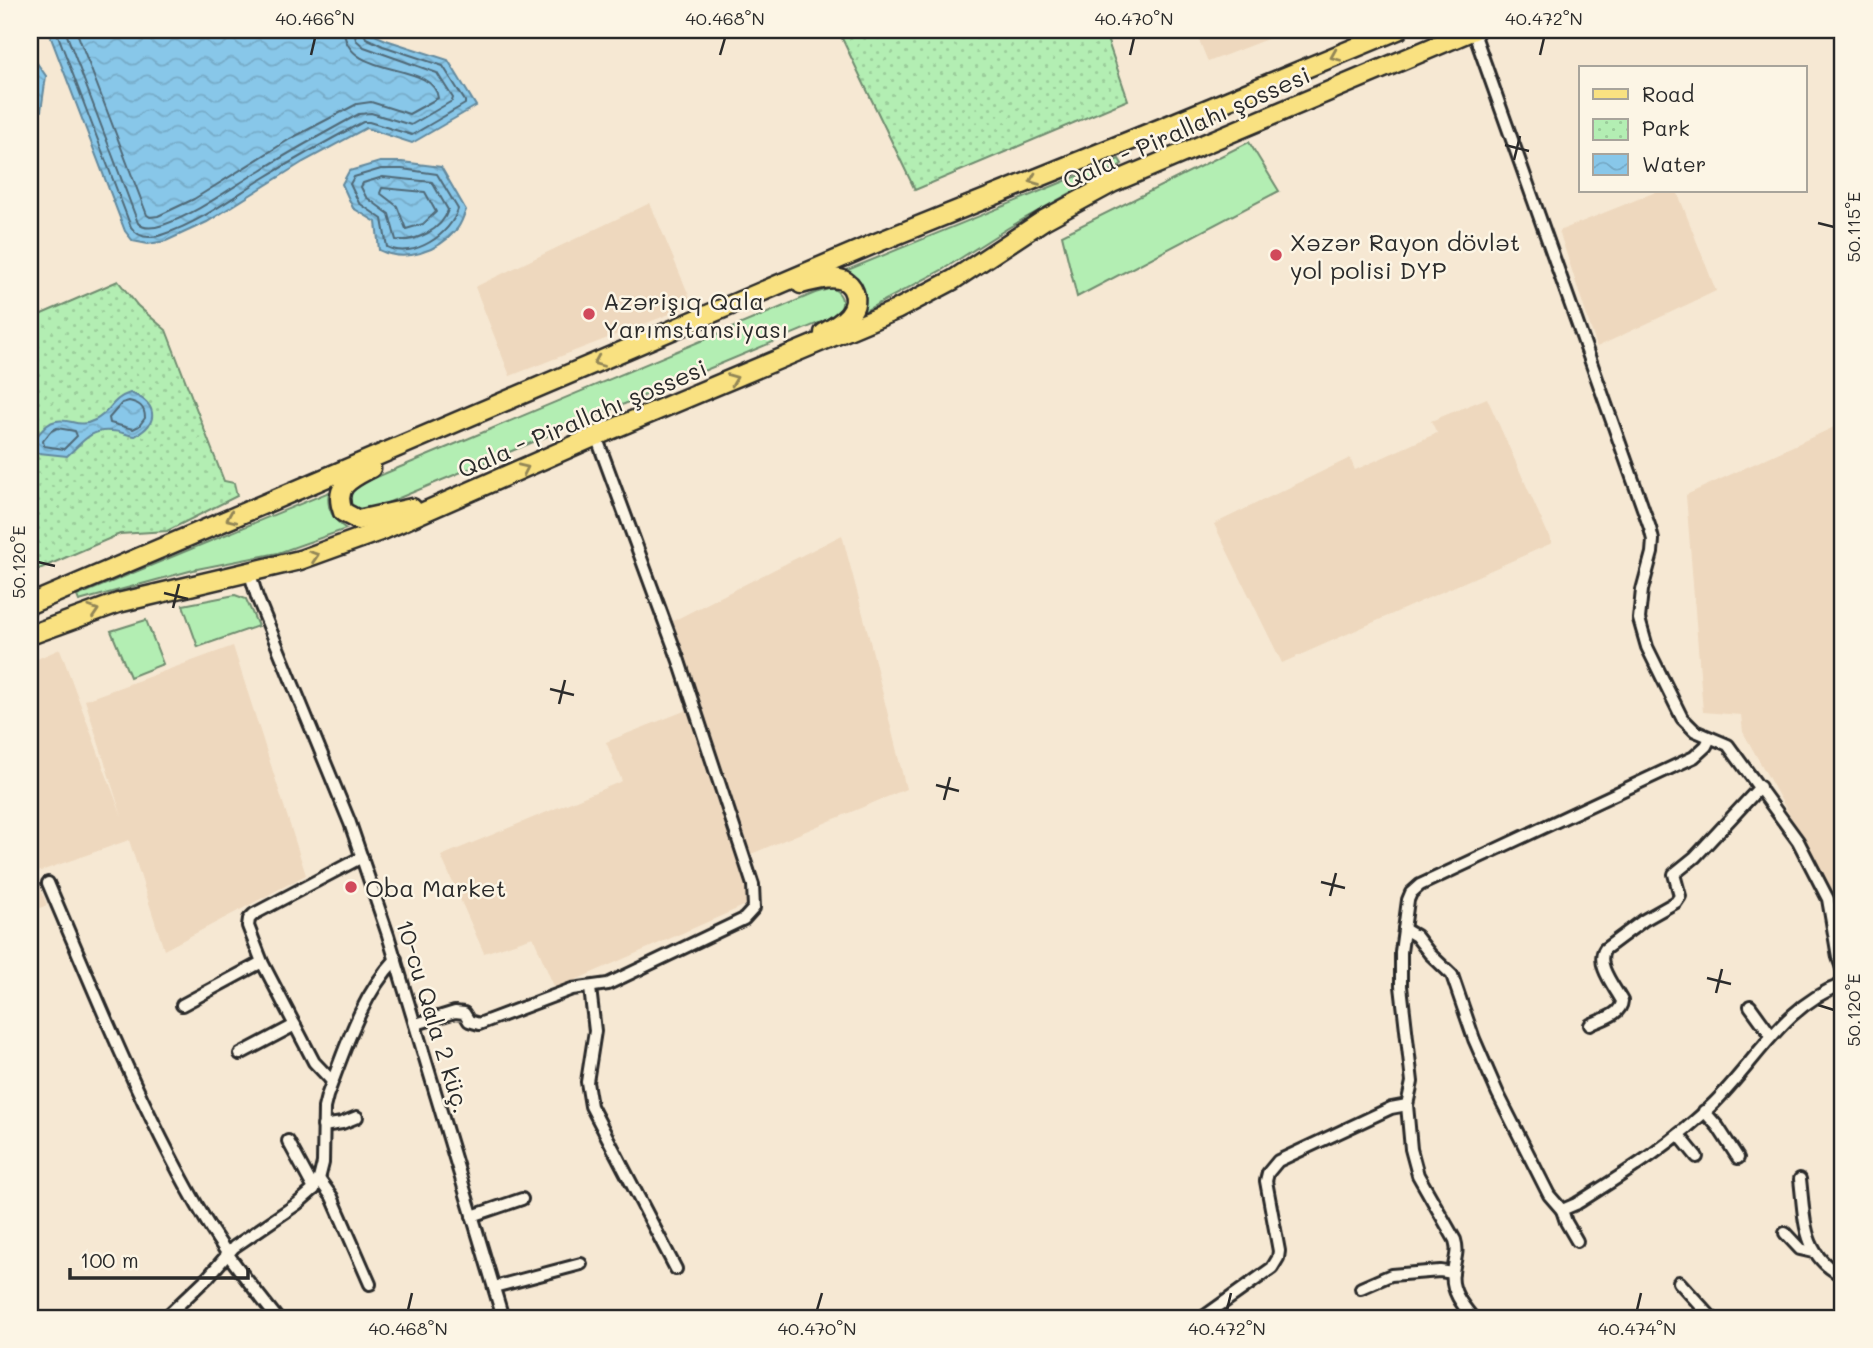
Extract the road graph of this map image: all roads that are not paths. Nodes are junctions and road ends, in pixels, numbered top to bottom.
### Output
1 (1398, 30) edge
2 (1474, 30) edge
3 (746, 298) junction
4 (762, 367) junction
5 (454, 422) junction
6 (596, 436) junction
7 (475, 491) junction
8 (250, 574) junction
9 (30, 604) edge
10 (30, 635) edge
11 (1710, 738) junction
12 (1760, 787) junction
13 (362, 857) junction
14 (48, 883) dead end
15 (1404, 929) junction
16 (396, 960) junction
17 (262, 962) junction
18 (1843, 971) edge
19 (1843, 984) edge
20 (590, 988) junction
21 (182, 1005) dead end
22 (1750, 1006) dead end
23 (416, 1024) junction
24 (295, 1025) junction
25 (1590, 1025) dead end
26 (1771, 1035) junction
27 (240, 1054) dead end
28 (332, 1081) junction
29 (1407, 1105) junction
30 (1704, 1111) junction
31 (357, 1117) dead end
32 (323, 1126) junction
33 (1679, 1135) junction
34 (288, 1141) dead end
35 (1697, 1157) dead end
36 (1738, 1158) dead end
37 (1800, 1179) dead end
38 (316, 1184) junction
39 (522, 1199) dead end
40 (1562, 1210) junction
41 (472, 1216) junction
42 (1785, 1233) dead end
43 (1577, 1241) dead end
44 (1813, 1252) junction
45 (227, 1254) junction
46 (582, 1264) dead end
47 (676, 1269) dead end
48 (1452, 1273) junction
49 (1843, 1276) edge
50 (1679, 1282) dead end
51 (370, 1284) dead end
52 (494, 1287) junction
53 (1361, 1288) dead end
54 (165, 1318) edge
55 (277, 1318) edge
56 (503, 1318) edge
57 (1202, 1318) edge
58 (1473, 1318) edge
59 (1712, 1318) edge

1 -> 3 main road, Qala - Pirallahı şossesi
2 - 4 main road, Qala - Pirallahı şossesi
2 - 11 street
3 - 4 main road
3 -> 5 main road, Qala - Pirallahı şossesi
6 -> 4 main road, Qala - Pirallahı şossesi
5 - 7 main road
5 -> 9 main road, Qala - Pirallahı şossesi
7 -> 6 main road, Qala - Pirallahı şossesi
6 - 20 street
8 -> 7 main road, Qala - Pirallahı şossesi
10 -> 8 main road, Qala - Pirallahı şossesi
8 - 13 street, 10-cu Qala 2 küç.
11 - 12 street
11 - 15 street
12 - 18 street
12 - 25 street
13 - 16 street, 10-cu Qala 2 küç.
13 - 17 street
14 - 45 street
15 - 29 street
15 - 40 street
16 - 23 street, 10-cu Qala 2 küç.
16 - 28 street
17 - 21 street
17 - 24 street
19 - 26 street
20 - 23 street
20 - 47 street
22 - 26 street
23 - 41 street, 10-cu Qala 2 küç.
24 - 27 street
24 - 28 street
26 - 30 street
28 - 32 street
29 - 48 street
29 - 57 street
30 - 33 street
30 - 36 street
31 - 32 street
32 - 38 street
33 - 35 street
33 - 40 street
34 - 38 street
37 - 44 street
38 - 45 street
38 - 51 street
39 - 41 street
40 - 43 street
41 - 52 street, 10-cu Qala 2 küç.
42 - 44 street
44 - 49 street
45 - 54 street
45 - 55 street
46 - 52 street
48 - 53 street
48 - 58 street
50 - 59 street
52 - 56 street, 10-cu Qala 2 küç.

